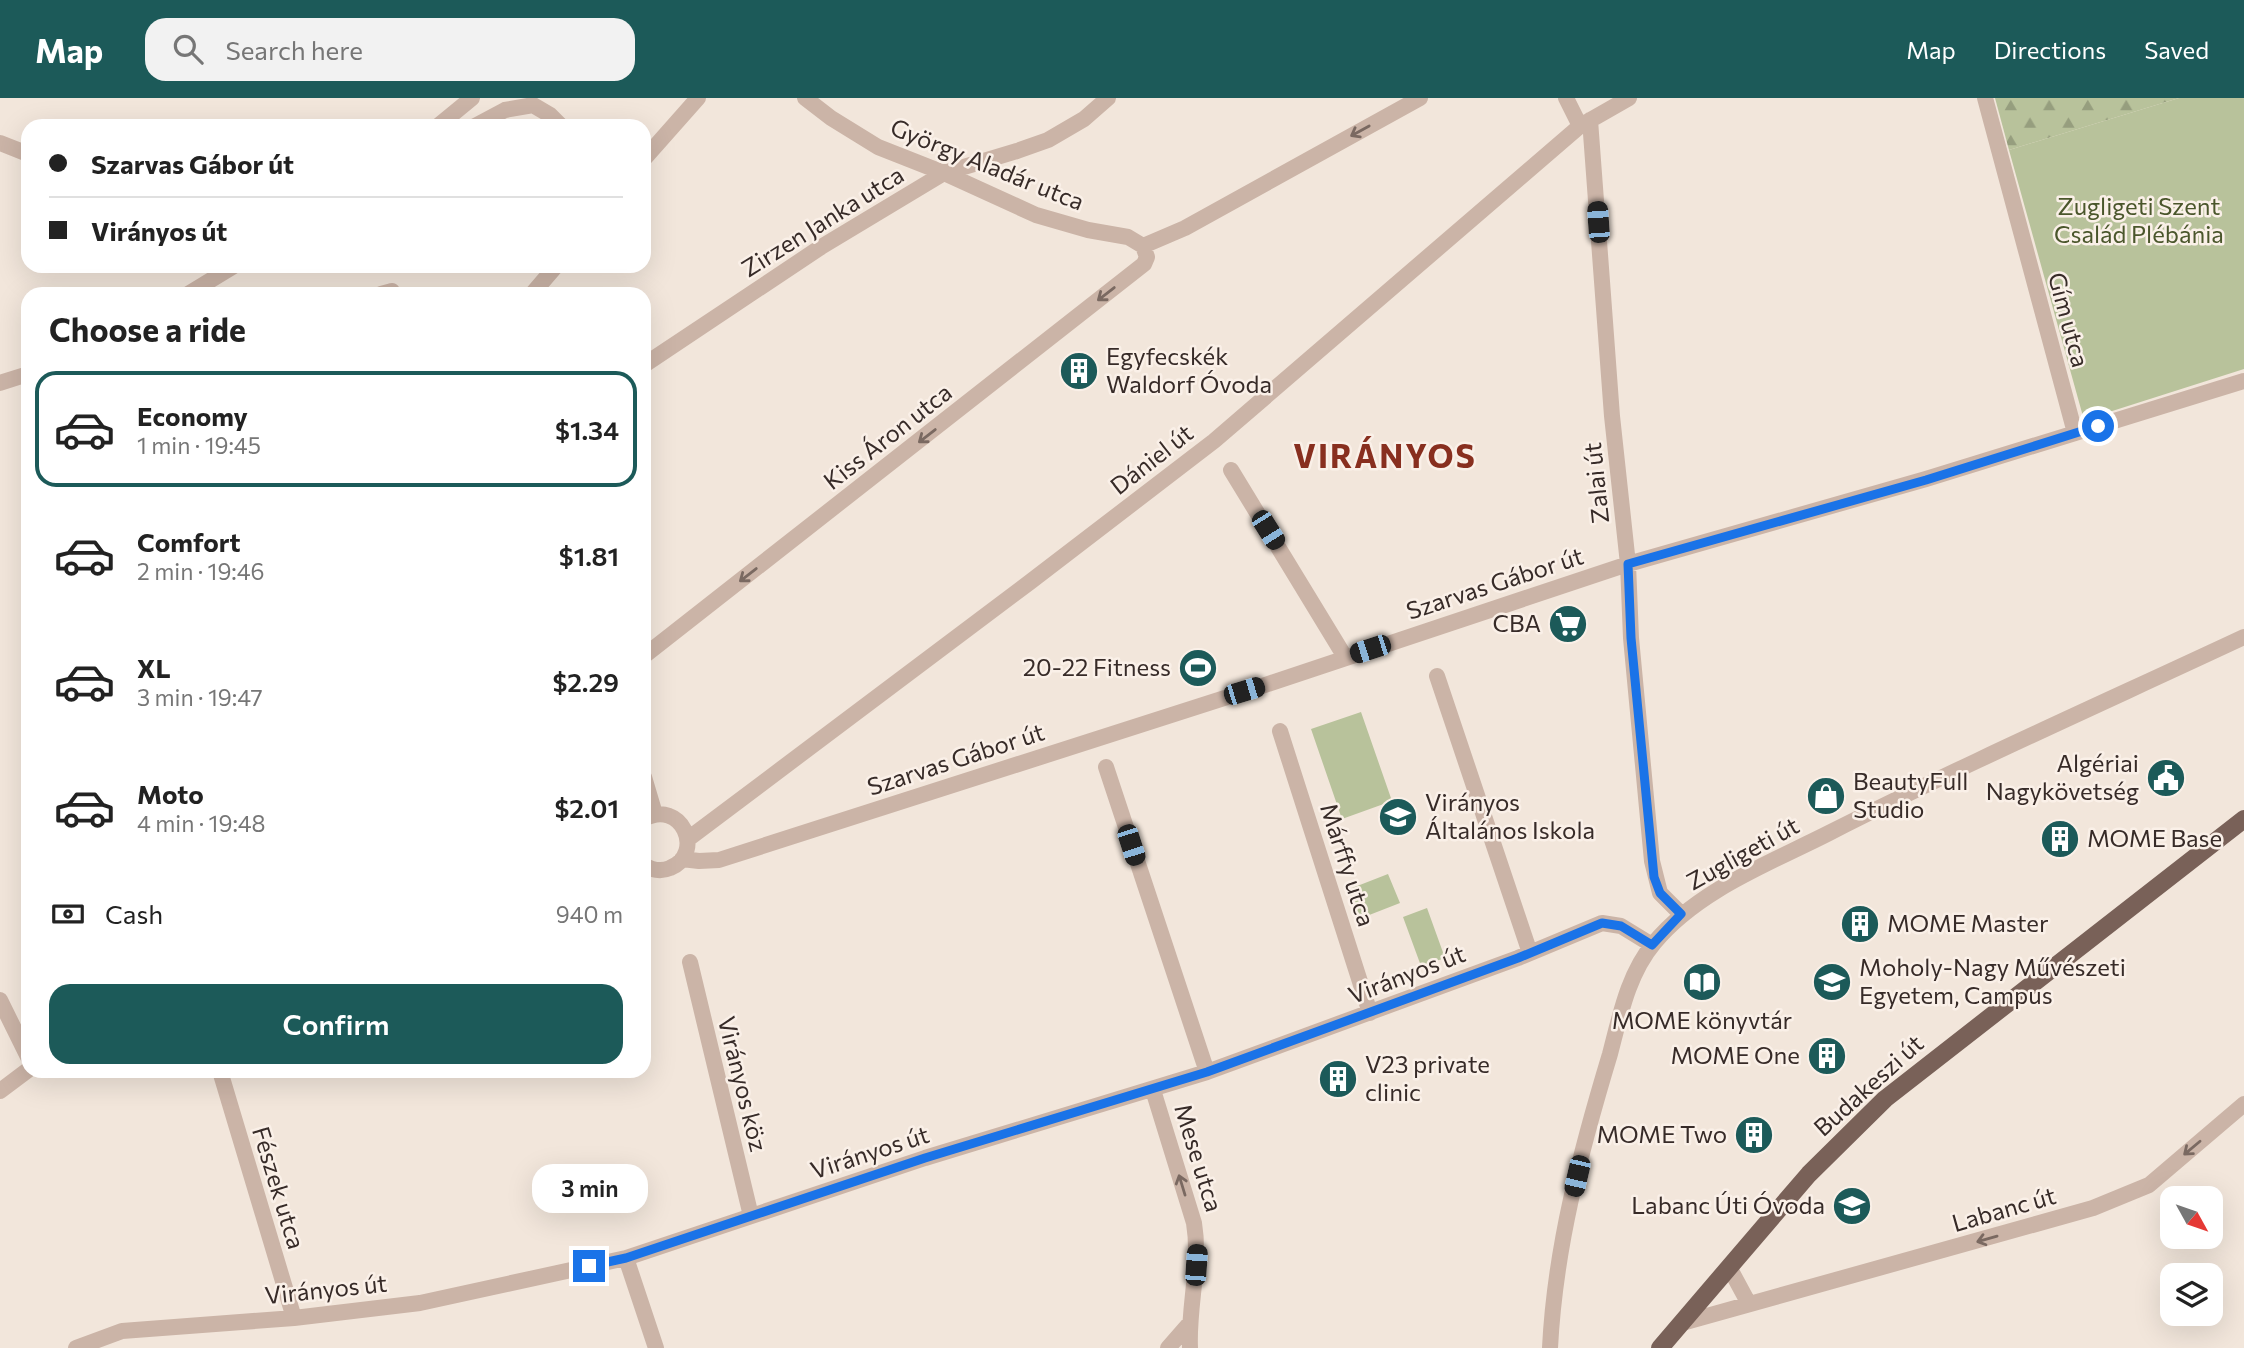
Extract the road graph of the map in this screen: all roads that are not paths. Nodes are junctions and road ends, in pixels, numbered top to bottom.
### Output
1 (472, 98) edge
2 (698, 98) edge
3 (805, 98) edge
4 (1108, 98) edge
5 (1420, 98) edge
6 (1566, 98) edge
7 (1629, 98) edge
8 (1985, 98) edge
9 (446, 119) edge
10 (488, 119) edge
11 (554, 119) edge
12 (1585, 123) junction
13 (0, 143) edge
14 (651, 144) edge
15 (21, 151) edge
16 (944, 173) junction
17 (1143, 246) junction
18 (222, 273) edge
19 (550, 273) edge
20 (200, 287) edge
21 (538, 287) edge
22 (651, 360) edge
23 (21, 376) edge
24 (2244, 381) edge
25 (0, 383) edge
26 (2075, 433) junction
27 (1231, 470) dead end
28 (1628, 564) junction
29 (2244, 637) edge
30 (651, 651) edge
31 (1345, 657) junction
32 (1437, 676) dead end
33 (1280, 731) dead end
34 (1105, 767) dead end
35 (651, 817) edge
36 (2244, 819) edge
37 (688, 839) junction
38 (682, 859) junction
39 (651, 867) edge
40 (1681, 914) junction
41 (1652, 945) junction
42 (1530, 953) junction
43 (690, 962) dead end
44 (0, 1000) edge
45 (1370, 1013) junction
46 (21, 1043) edge
47 (1207, 1072) junction
48 (21, 1075) edge
49 (221, 1078) edge
50 (1153, 1090) junction
51 (0, 1091) edge
52 (2244, 1104) edge
53 (751, 1216) junction
54 (626, 1258) junction
55 (1729, 1267) junction
56 (1749, 1304) junction
57 (294, 1318) junction
58 (1682, 1323) junction
59 (1189, 1324) junction
60 (76, 1348) edge
61 (656, 1348) edge
62 (1168, 1348) edge
63 (1190, 1348) edge
64 (1550, 1348) edge
65 (1660, 1348) edge

1 - 9 street
2 - 14 street
3 - 16 street, György Aladár utca
4 - 16 street, Zirzen Janka utca
5 -> 17 street
6 - 12 street, Zalai út
7 - 12 street, Dániel út
8 - 26 street, Gím utca
10 - 11 street
12 - 28 street, Zalai út
12 - 37 street, Dániel út
13 - 15 street
16 - 17 street, György Aladár utca
16 - 22 street, Zirzen Janka utca
17 -> 30 street, Kiss Áron utca
18 - 20 street
19 - 21 street
23 - 25 street
24 - 26 street, Szarvas Gábor út
26 - 28 street, Szarvas Gábor út
27 - 31 street
28 - 31 street, Szarvas Gábor út
28 - 40 street, Zalai út
29 - 40 street, Zugligeti út
31 - 38 street, Szarvas Gábor út
32 - 42 street
33 - 45 street, Márffy utca
34 - 47 street
35 - 37 street
36 - 55 main road, Budakeszi út
37 - 38 street
38 - 39 street, Szarvas Gábor út
40 - 41 street, Zugligeti út
41 - 42 street, Virányos út
41 - 64 street, Zugligeti út
42 - 45 street, Virányos út
43 - 53 street, Virányos köz
44 - 46 street
45 - 47 street, Virányos út
47 - 50 street, Virányos út
48 - 51 street
49 - 57 street, Fészek utca
50 - 53 street, Virányos út
59 -> 50 street, Mese utca
52 -> 56 street, Labanc út
53 - 54 street, Virányos út
54 - 57 street, Virányos út
54 - 61 street
55 - 56 street
55 - 58 main road, Budakeszi út
56 - 58 street, Labanc út
57 - 60 street, Virányos út
58 - 65 main road, Budakeszi út
59 - 62 street
59 - 63 street, Mese utca

